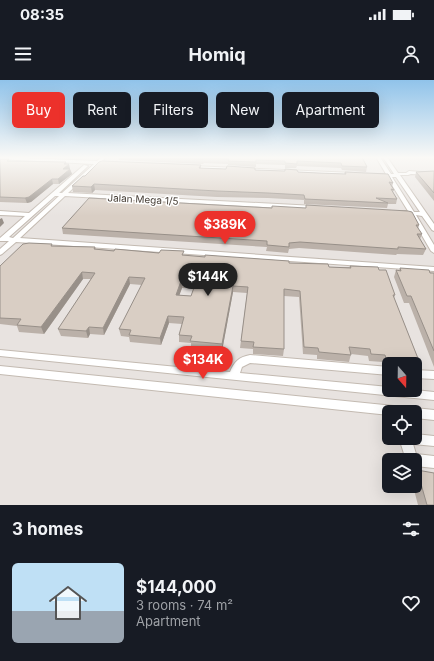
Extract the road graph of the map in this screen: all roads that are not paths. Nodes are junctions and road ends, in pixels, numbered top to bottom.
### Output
1 (73, 177) edge
2 (81, 177) edge
3 (388, 177) edge
4 (398, 177) edge
5 (54, 194) junction
6 (64, 195) junction
7 (324, 209) edge
8 (395, 212) edge
9 (0, 213) edge
10 (411, 213) junction
11 (31, 214) junction
12 (424, 214) junction
13 (434, 229) edge
14 (2, 240) edge
15 (15, 240) junction
16 (434, 251) edge
17 (0, 253) edge
18 (434, 269) edge
19 (0, 353) edge
20 (0, 370) edge
21 (382, 370) edge
22 (422, 374) edge
23 (234, 375) junction
24 (434, 375) edge
25 (434, 396) edge
26 (382, 410) edge
27 (422, 414) edge
28 (434, 415) edge
29 (422, 440) edge
30 (434, 441) edge
31 (422, 461) edge
32 (434, 462) edge

1 - 5 street
2 - 6 street
3 - 10 street
4 - 12 street
5 - 6 street, Jalan Mega 1/5
5 - 11 street
6 - 7 street, Jalan Mega 1/5
6 - 15 street
8 - 10 street
9 - 11 street
10 - 12 street
10 - 16 street
11 - 14 street
12 - 13 street
14 - 15 street
15 - 17 street
15 - 18 street
19 - 23 street
20 - 26 street
21 - 23 street
22 - 24 street
23 - 25 street
27 - 28 street
29 - 30 street
31 - 32 street

